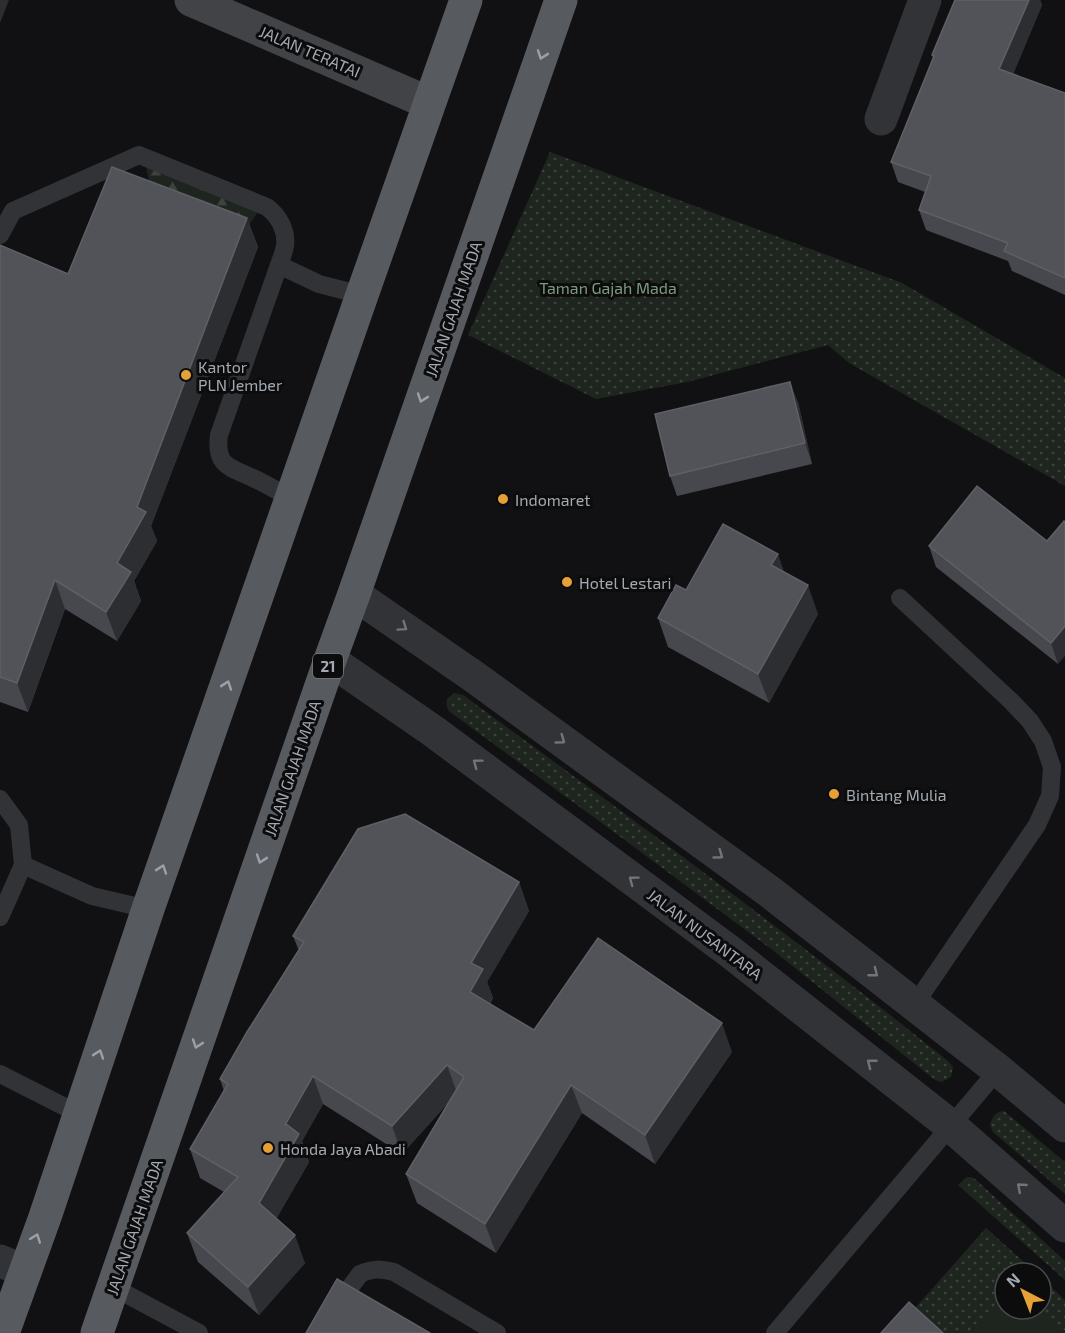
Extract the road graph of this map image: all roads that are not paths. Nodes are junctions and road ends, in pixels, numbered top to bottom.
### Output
1 (191, 0) edge
2 (466, 0) edge
3 (561, 0) edge
4 (925, 0) edge
5 (429, 103) junction
6 (880, 119) dead end
7 (0, 235) edge
8 (279, 265) junction
9 (362, 295) junction
10 (292, 498) junction
11 (354, 594) junction
12 (900, 598) dead end
13 (330, 660) junction
14 (0, 799) edge
15 (23, 865) junction
16 (148, 909) junction
17 (0, 917) edge
18 (915, 1004) junction
19 (998, 1070) junction
20 (0, 1074) edge
21 (79, 1114) junction
22 (951, 1126) junction
23 (1065, 1126) edge
24 (1065, 1226) edge
25 (12, 1266) edge
26 (113, 1287) junction
27 (3, 1333) edge
28 (97, 1333) edge
29 (199, 1333) edge
30 (316, 1333) edge
31 (497, 1333) edge
32 (775, 1333) edge

1 - 5 main road, JALAN TERATAI
2 - 5 highway
3 -> 11 highway, JALAN GAJAH MADA / 21
4 - 6 street
5 - 9 highway
7 - 8 lane
8 - 9 lane
8 - 10 lane
9 - 10 highway
16 -> 10 highway
11 - 13 highway, JALAN GAJAH MADA / 21
11 -> 18 street
12 - 18 lane
22 -> 13 street, JALAN NUSANTARA
13 -> 26 highway, JALAN GAJAH MADA / 21
14 - 15 lane
15 - 16 lane
15 - 17 lane
21 -> 16 highway
18 - 19 street
19 - 22 lane
19 - 23 street
20 - 21 lane
25 -> 21 highway
24 -> 22 street, JALAN NUSANTARA
22 - 32 lane
25 - 27 highway
26 - 28 highway, JALAN GAJAH MADA / 21
26 - 29 lane
30 - 31 lane

